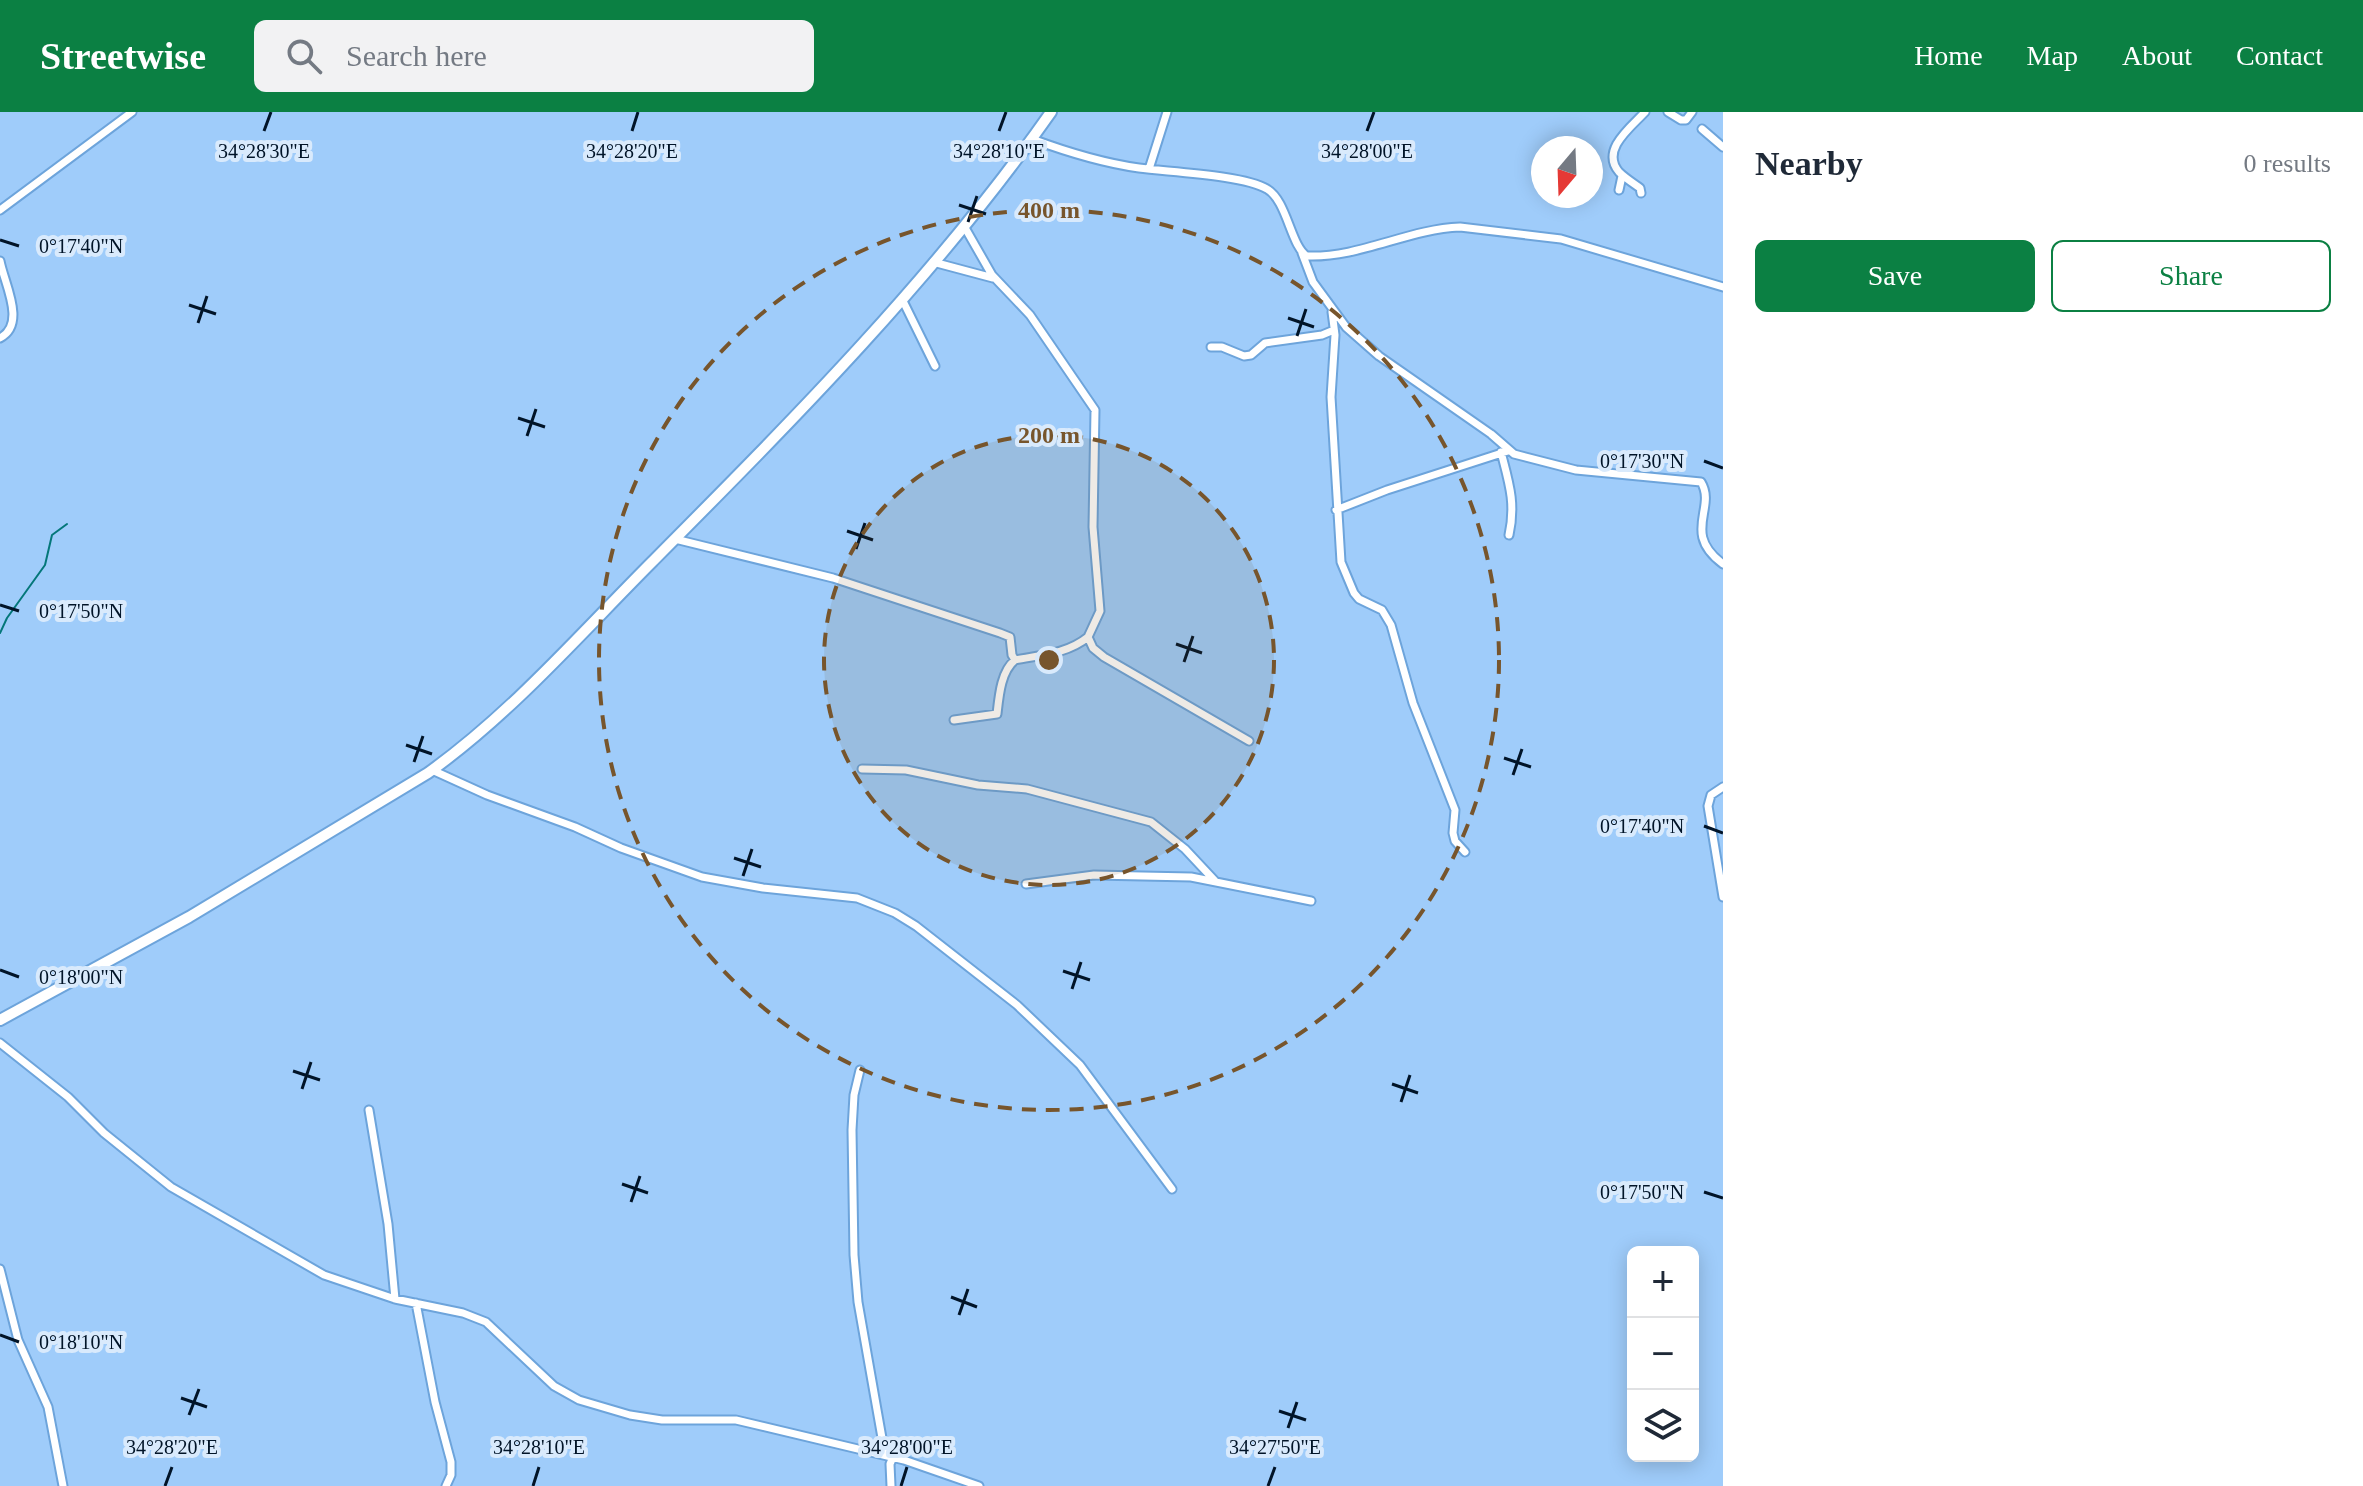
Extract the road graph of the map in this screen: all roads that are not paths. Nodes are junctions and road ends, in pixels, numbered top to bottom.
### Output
1 (132, 112) edge
2 (1051, 112) edge
3 (1167, 112) edge
4 (1645, 112) edge
5 (1668, 112) edge
6 (1692, 112) edge
7 (1702, 129) dead end
8 (1032, 139) junction
9 (1723, 147) edge
10 (1149, 169) junction
11 (1622, 176) junction
12 (1619, 190) dead end
13 (1641, 193) dead end
14 (0, 210) edge
15 (964, 226) junction
16 (1302, 253) junction
17 (0, 261) edge
18 (933, 262) junction
19 (995, 279) junction
20 (1723, 287) edge
21 (902, 299) junction
22 (1332, 312) junction
23 (1334, 330) junction
24 (0, 338) edge
25 (1211, 347) dead end
26 (935, 366) dead end
27 (1504, 452) junction
28 (1336, 510) junction
29 (1509, 535) dead end
30 (675, 539) junction
31 (1723, 564) edge
32 (1088, 637) junction
33 (1079, 644) junction
34 (1093, 648) junction
35 (1015, 660) junction
36 (954, 720) dead end
37 (1249, 741) dead end
38 (862, 769) dead end
39 (432, 770) junction
40 (1723, 787) edge
41 (1465, 852) dead end
42 (1215, 881) junction
43 (1026, 884) dead end
44 (1723, 897) edge
45 (1311, 901) dead end
46 (0, 1020) edge
47 (0, 1043) edge
48 (860, 1070) dead end
49 (369, 1110) dead end
50 (1172, 1189) dead end
51 (0, 1269) edge
52 (395, 1299) junction
53 (416, 1303) junction
54 (889, 1456) junction
55 (63, 1486) edge
56 (446, 1486) edge
57 (891, 1486) edge
58 (979, 1486) edge

1 - 14 street
2 - 8 street
3 - 10 street
4 - 11 street
5 - 6 street
7 - 9 street
8 - 10 street
8 - 15 street
10 - 16 street
11 - 12 street
11 - 13 street
15 - 18 street
15 - 19 street
16 - 20 street
16 - 22 street
17 - 24 street
18 - 19 street
18 - 21 street
19 - 32 street
21 - 26 street
21 - 30 street
22 - 23 street
22 - 27 street
23 - 25 street
23 - 28 street
27 - 28 street
27 - 29 street
27 - 31 street
28 - 41 street
30 - 35 street
30 - 39 street
32 - 33 street
32 - 34 street
33 - 34 street
33 - 35 street
34 - 37 street
35 - 36 street
38 - 42 street
39 - 46 street
39 - 50 street
40 - 44 street
42 - 43 street
42 - 45 street
47 - 52 street
48 - 54 street
49 - 52 street
51 - 55 street
52 - 53 street
53 - 54 street
53 - 56 street
54 - 57 street
54 - 58 street

